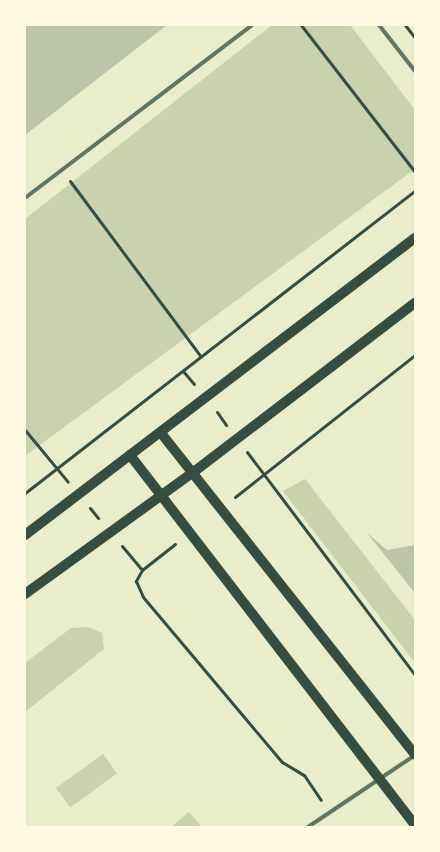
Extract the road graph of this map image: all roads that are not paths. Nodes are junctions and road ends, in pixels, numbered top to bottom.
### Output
1 (252, 25) edge
2 (379, 25) edge
3 (415, 71) edge
4 (25, 198) edge
5 (415, 238) edge
6 (415, 303) edge
7 (161, 434) junction
8 (130, 455) junction
9 (191, 474) junction
10 (160, 497) junction
11 (25, 535) edge
12 (25, 594) edge
13 (415, 755) edge
14 (379, 779) junction
15 (415, 825) edge
16 (308, 827) edge

1 - 4 lane
2 - 3 lane
5 - 7 main road
6 - 9 main road
7 - 8 main road
7 - 9 main road
8 - 10 main road
8 - 11 main road
9 - 10 main road
9 - 13 main road
10 - 12 main road
10 - 14 main road
13 - 14 lane
14 - 15 main road
14 - 16 lane

